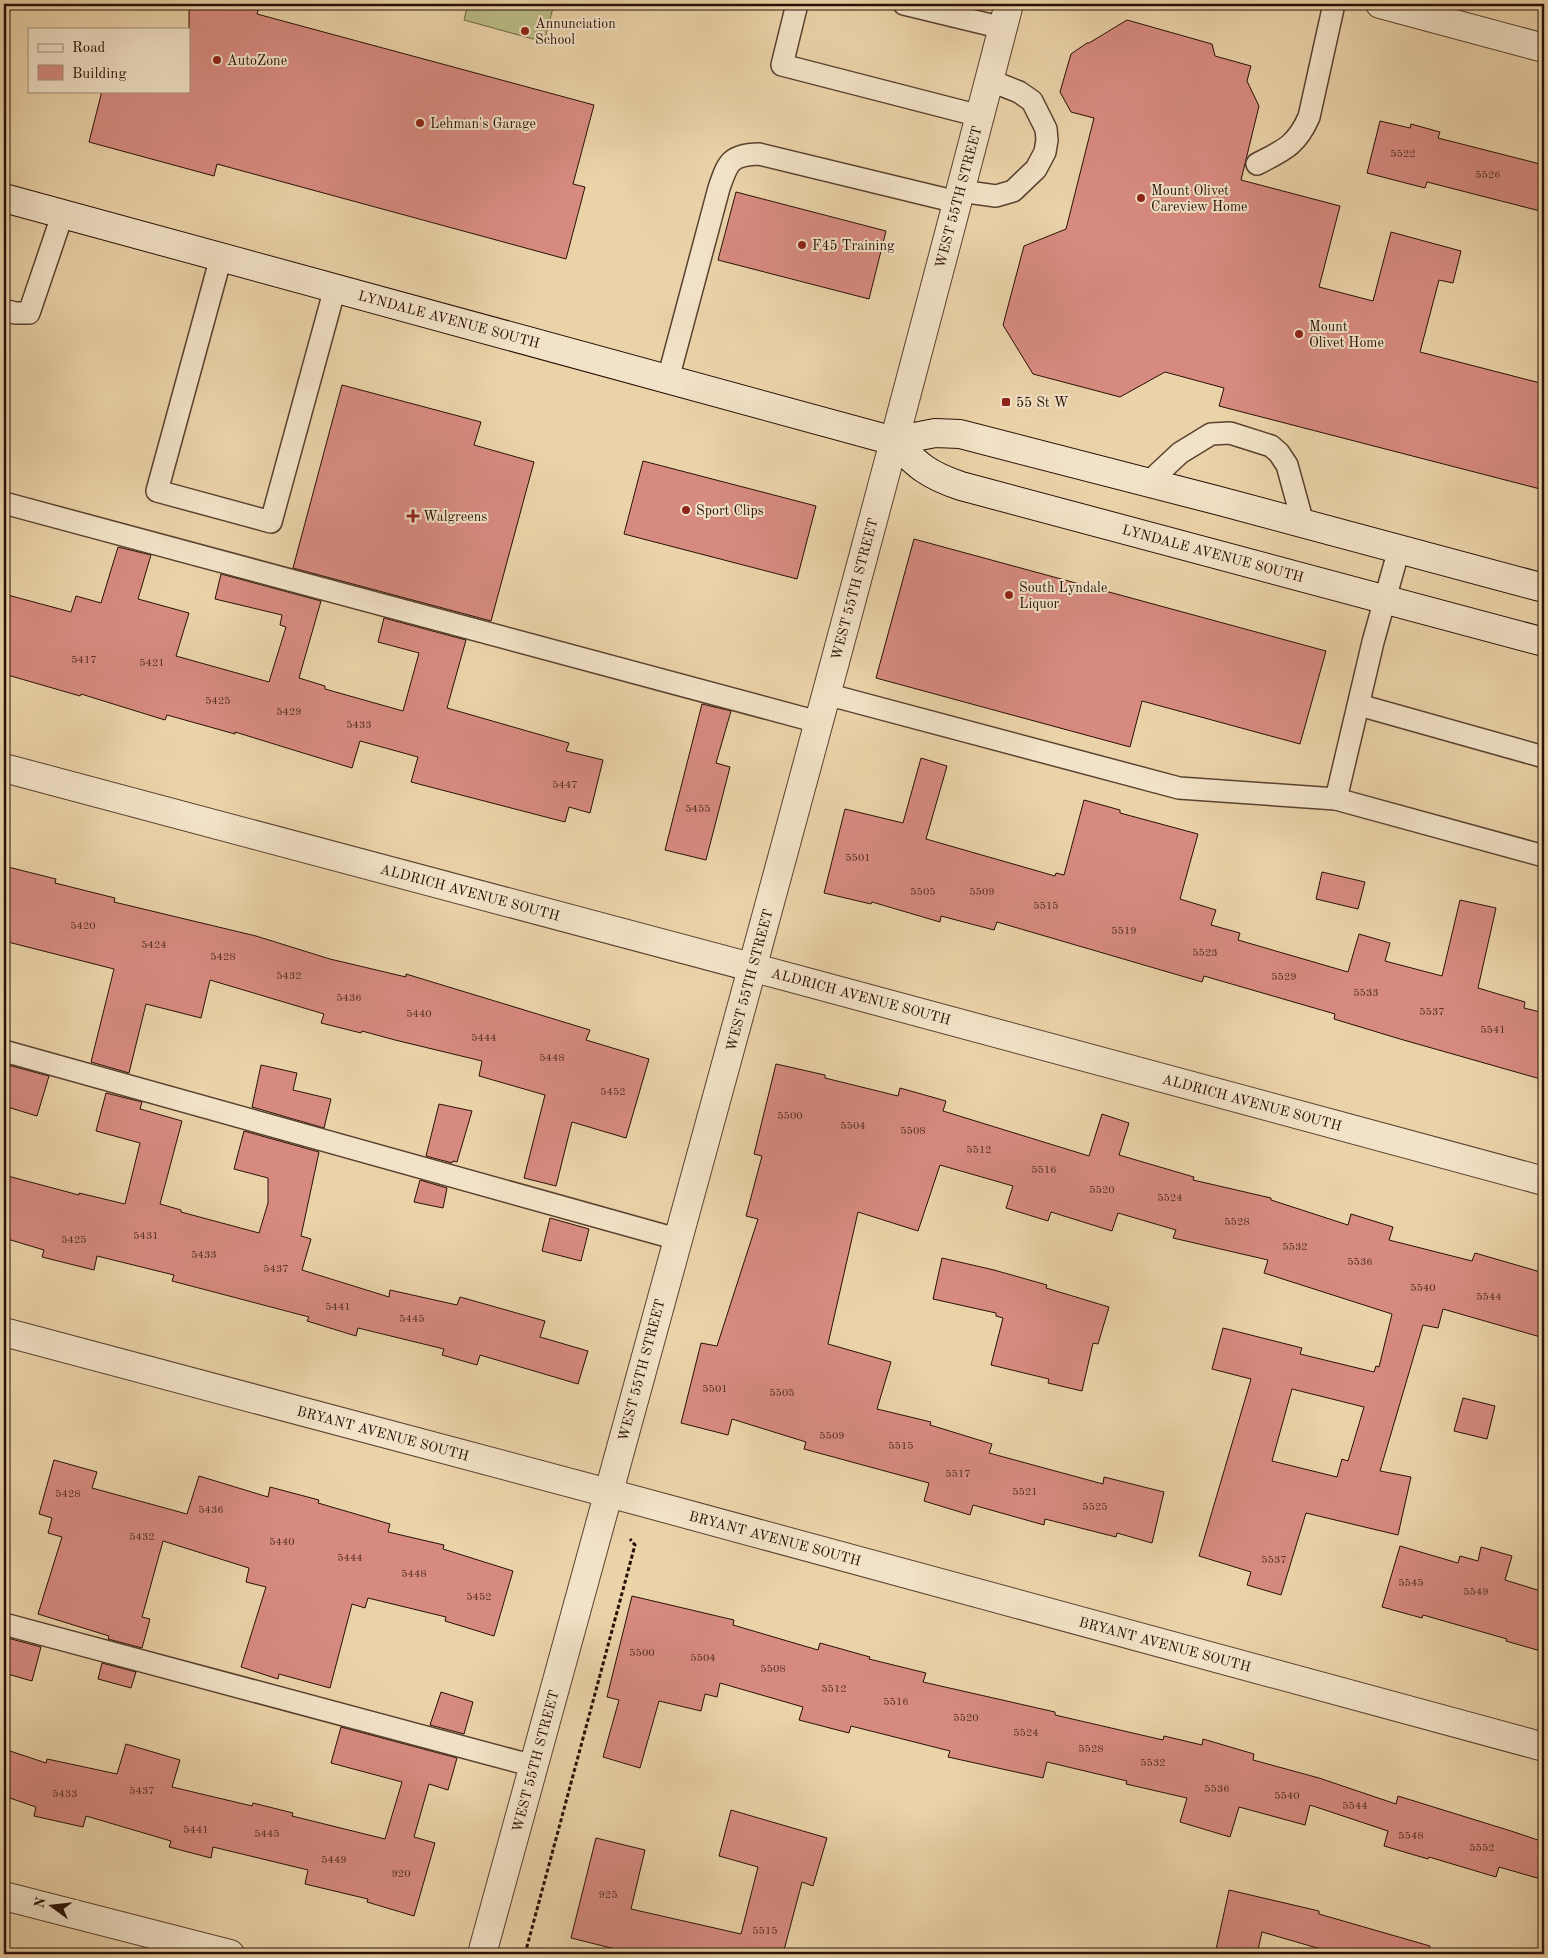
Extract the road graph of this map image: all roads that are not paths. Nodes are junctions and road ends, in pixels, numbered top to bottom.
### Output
1 (797, 4) edge
2 (904, 4) edge
3 (1334, 4) edge
4 (1380, 4) edge
5 (1006, 16) edge
6 (1544, 48) edge
7 (989, 80) junction
8 (980, 116) junction
9 (1257, 164) dead end
10 (959, 197) junction
11 (4, 198) edge
12 (63, 214) junction
13 (221, 257) junction
14 (335, 288) junction
15 (4, 310) edge
16 (668, 379) junction
17 (894, 441) junction
18 (1149, 482) junction
19 (4, 503) edge
20 (1302, 523) junction
21 (1399, 549) junction
22 (1544, 588) edge
23 (1385, 600) junction
24 (1544, 642) edge
25 (826, 694) junction
26 (1359, 705) junction
27 (818, 722) junction
28 (1544, 757) edge
29 (4, 768) edge
30 (1336, 799) junction
31 (1544, 856) edge
32 (753, 967) junction
33 (4, 1051) edge
34 (1544, 1182) edge
35 (677, 1239) junction
36 (4, 1332) edge
37 (608, 1492) junction
38 (4, 1624) edge
39 (1544, 1747) edge
40 (534, 1766) junction
41 (4, 1896) edge
42 (230, 1954) edge
43 (482, 1954) edge

1 - 8 lane
2 - 5 lane
3 - 9 lane
4 - 6 street
5 - 7 street, WEST 55TH STREET
7 - 8 street, WEST 55TH STREET
7 - 10 lane
8 - 10 street, WEST 55TH STREET
10 - 16 lane
10 - 17 street, WEST 55TH STREET
11 - 12 street, LYNDALE AVENUE SOUTH
12 - 13 street, LYNDALE AVENUE SOUTH
12 - 15 lane
13 - 14 street, LYNDALE AVENUE SOUTH
13 - 14 lane
14 - 16 street, LYNDALE AVENUE SOUTH
16 - 17 street, LYNDALE AVENUE SOUTH
17 - 18 street, LYNDALE AVENUE SOUTH
17 - 23 street, LYNDALE AVENUE SOUTH
17 - 25 street, WEST 55TH STREET
18 - 20 street, LYNDALE AVENUE SOUTH
18 - 20 lane
19 - 27 lane
20 - 21 street, LYNDALE AVENUE SOUTH
21 - 22 street, LYNDALE AVENUE SOUTH
21 - 23 lane
23 - 24 street, LYNDALE AVENUE SOUTH
23 - 26 lane
25 - 27 street, WEST 55TH STREET
25 - 30 lane
26 - 28 lane
26 - 30 lane
27 - 32 street, WEST 55TH STREET
29 - 32 street, ALDRICH AVENUE SOUTH
30 - 31 lane
32 - 34 street, ALDRICH AVENUE SOUTH
32 - 35 street, WEST 55TH STREET
33 - 35 lane
35 - 37 street, WEST 55TH STREET
36 - 37 street, BRYANT AVENUE SOUTH
37 - 39 street, BRYANT AVENUE SOUTH
37 - 40 street, WEST 55TH STREET
38 - 40 lane
40 - 43 street, WEST 55TH STREET
41 - 42 street

